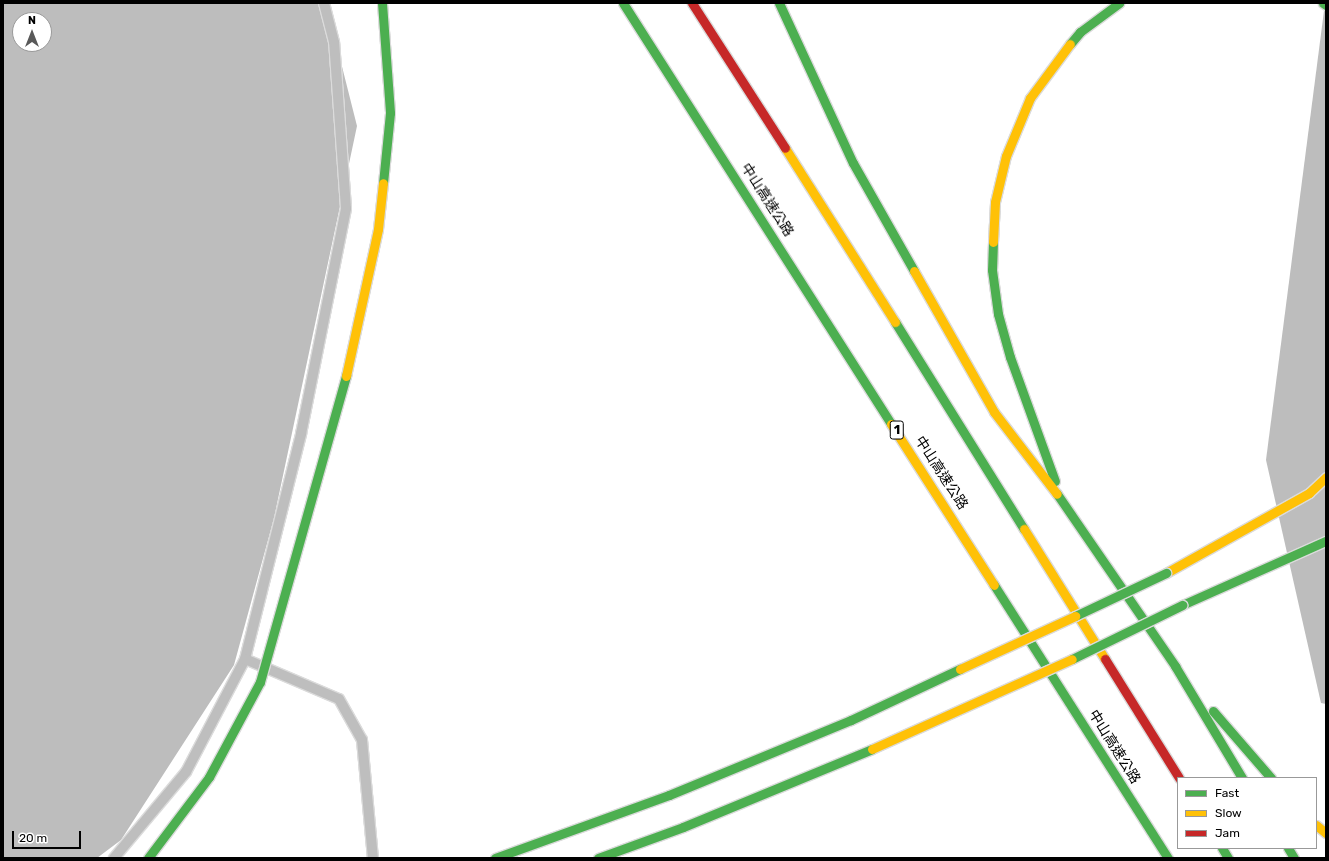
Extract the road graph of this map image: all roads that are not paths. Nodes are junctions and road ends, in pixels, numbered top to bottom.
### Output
1 (324, 3) edge
2 (382, 3) edge
3 (624, 3) edge
4 (692, 3) edge
5 (778, 3) edge
6 (1119, 3) edge
7 (1323, 3) edge
8 (1326, 5) edge
9 (1326, 477) edge
10 (1063, 501) junction
11 (1326, 541) edge
12 (245, 659) junction
13 (1175, 666) junction
14 (1178, 777) edge
15 (1241, 777) edge
16 (1270, 777) edge
17 (1317, 826) edge
18 (1326, 833) edge
19 (1223, 849) edge
20 (1289, 849) edge
21 (114, 858) edge
22 (148, 858) edge
23 (373, 858) edge
24 (495, 858) edge
25 (598, 858) edge
26 (1168, 858) edge
27 (1228, 858) edge
28 (1294, 858) edge

1 - 12 lane
2 - 22 highway, bridge
3 - 26 highway, 中山高速公路 / 1
4 - 14 highway
5 - 10 highway
6 - 10 highway
7 - 8 highway
9 - 24 highway, bridge
10 - 13 highway
11 - 25 highway, bridge
12 - 21 lane
12 - 23 lane
13 - 15 highway
13 - 16 highway
17 - 18 highway
19 - 27 highway
20 - 28 highway

